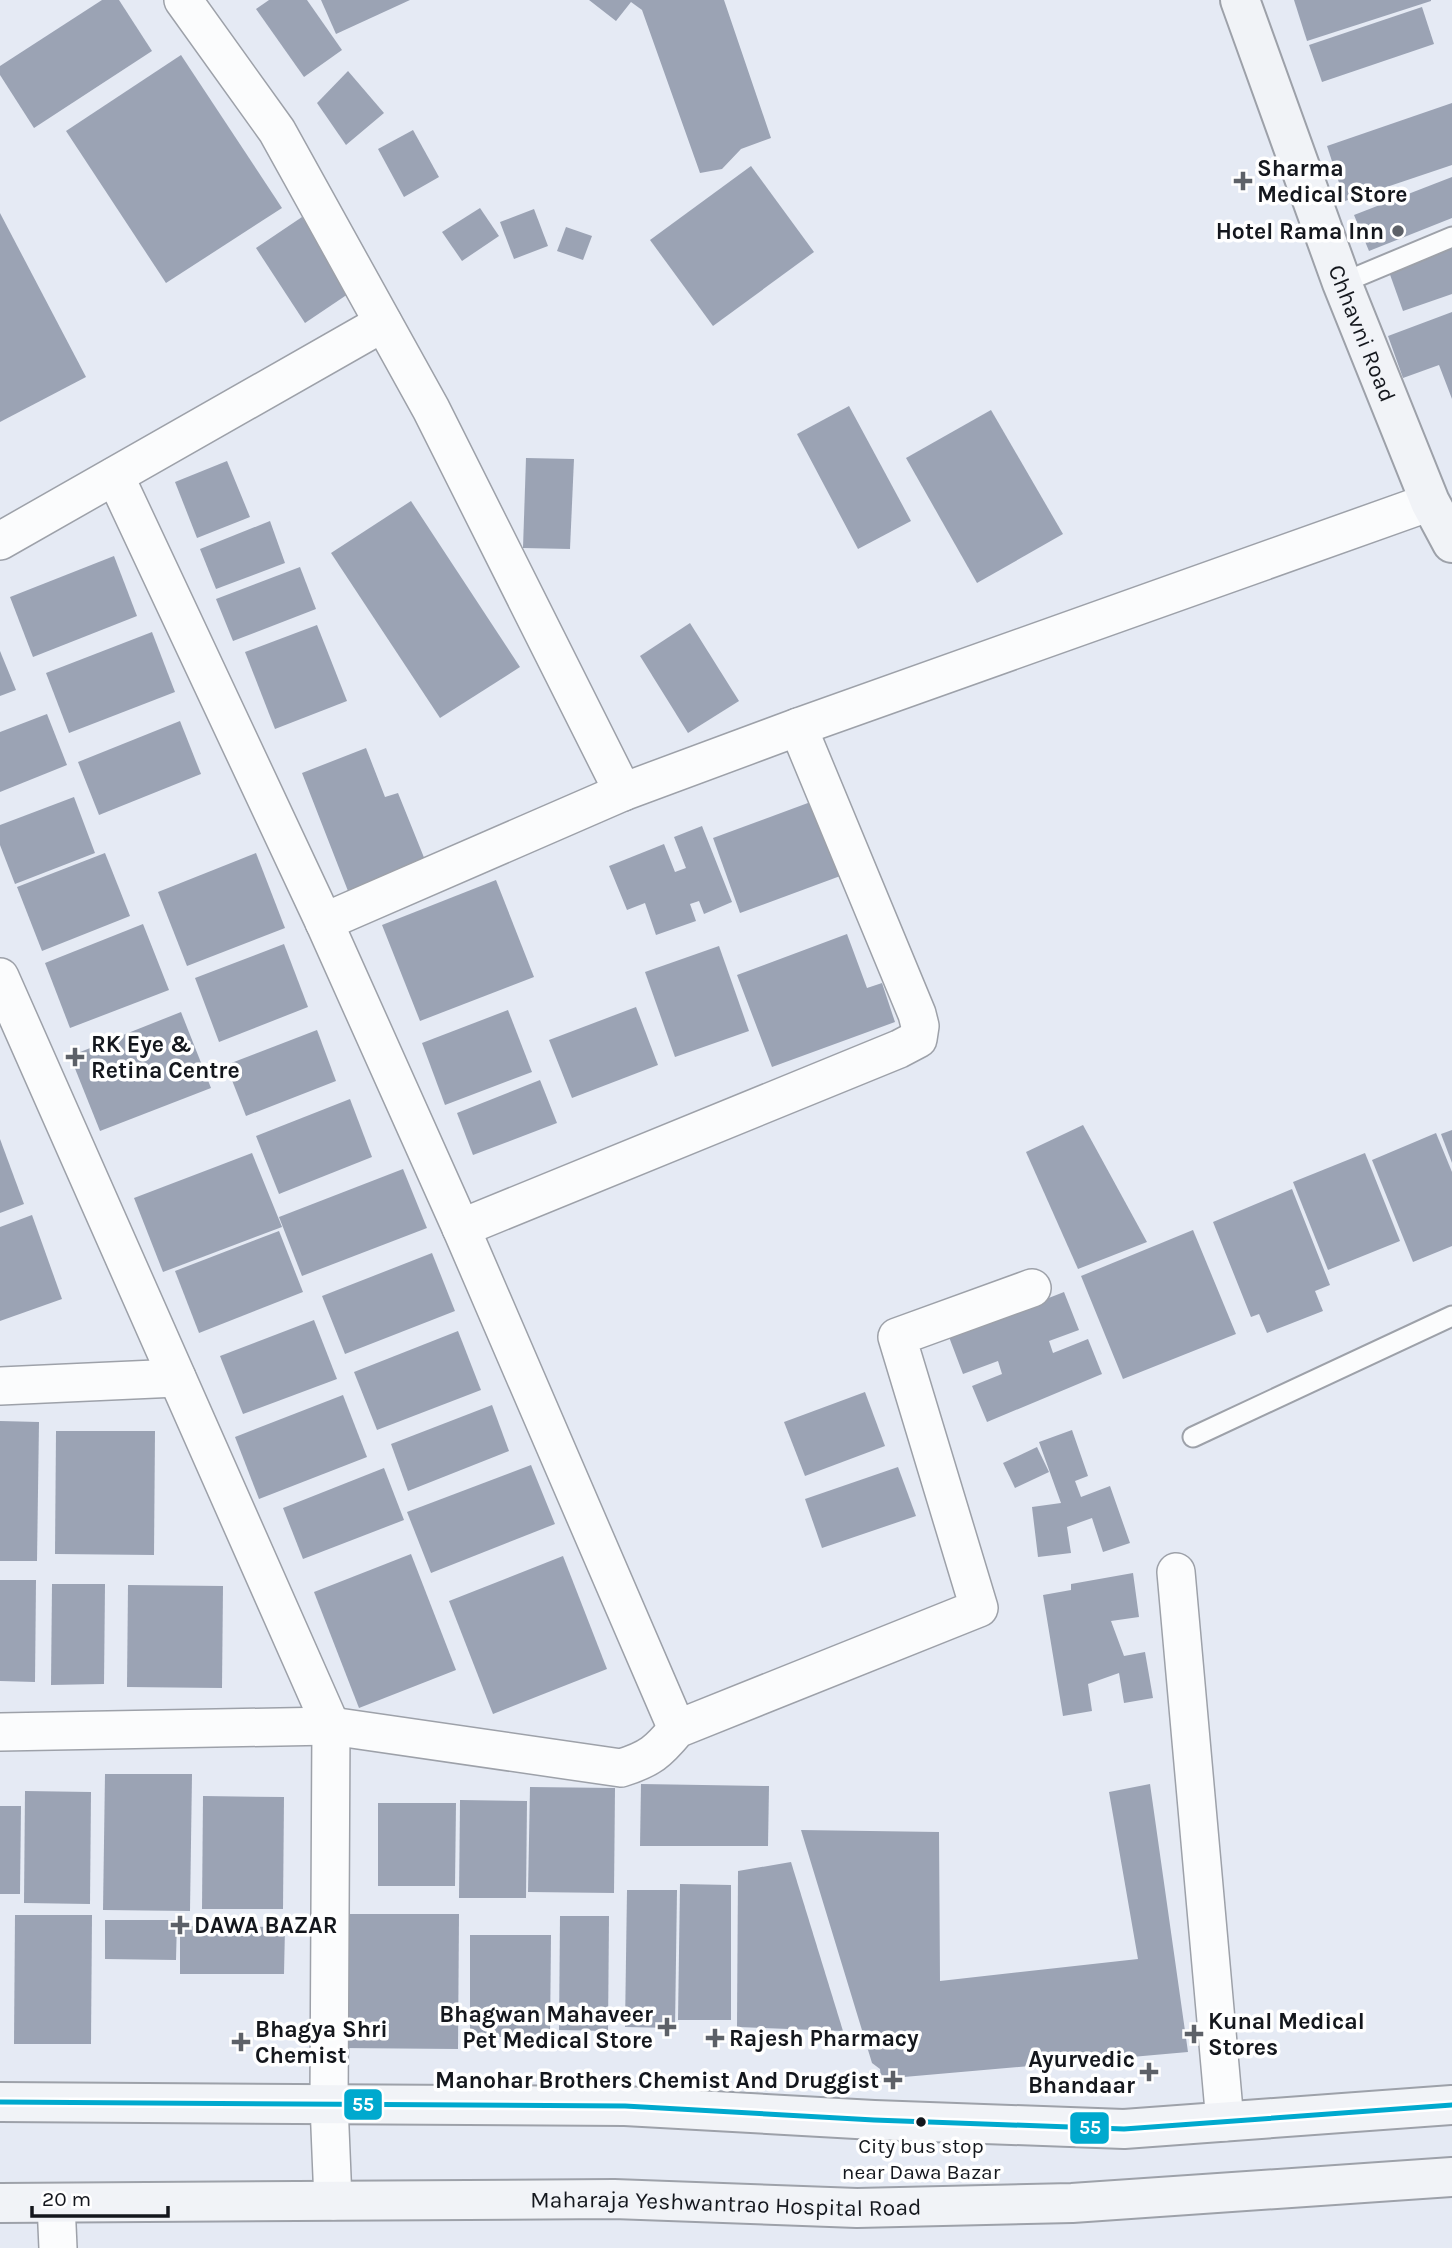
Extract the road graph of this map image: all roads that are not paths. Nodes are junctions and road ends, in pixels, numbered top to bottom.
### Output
1 (183, 0) edge
2 (1240, 0) edge
3 (1452, 237) edge
4 (1342, 283) junction
5 (383, 323) junction
6 (115, 476) junction
7 (1430, 502) junction
8 (0, 541) edge
9 (1452, 543) edge
10 (798, 727) junction
11 (623, 792) junction
12 (324, 922) junction
13 (0, 977) edge
14 (461, 1228) junction
15 (1032, 1288) dead end
16 (1452, 1316) edge
17 (177, 1378) junction
18 (0, 1386) edge
19 (1193, 1437) dead end
20 (1176, 1572) dead end
21 (331, 1726) junction
22 (677, 1729) junction
23 (0, 1732) edge
24 (0, 2102) edge
25 (329, 2104) junction
26 (1452, 2105) edge
27 (1225, 2122) junction
28 (1452, 2177) edge
29 (333, 2201) junction
30 (0, 2203) edge
31 (56, 2203) junction
32 (58, 2248) edge

1 - 5 street
2 - 4 main road, Chhavni Road
3 - 4 lane
4 - 7 main road, Chhavni Road
5 - 6 street
5 - 11 street
6 - 8 street
6 - 12 street
7 - 9 main road, Chhavni Road
7 - 10 street
10 - 11 street
10 - 14 street
11 - 12 street
12 - 14 street
13 - 17 street
14 - 22 street
15 - 22 street
16 - 19 lane
17 - 18 street
17 - 21 street
20 - 27 street
21 - 22 street
21 - 23 street
21 - 25 street
24 - 25 main road
25 - 27 main road
25 - 29 street
26 - 27 main road
28 - 29 main road, Maharaja Yeshwantrao Hospital Road
29 - 31 main road, Maharaja Yeshwantrao Hospital Road
30 - 31 main road, Maharaja Yeshwantrao Hospital Road
31 - 32 street

